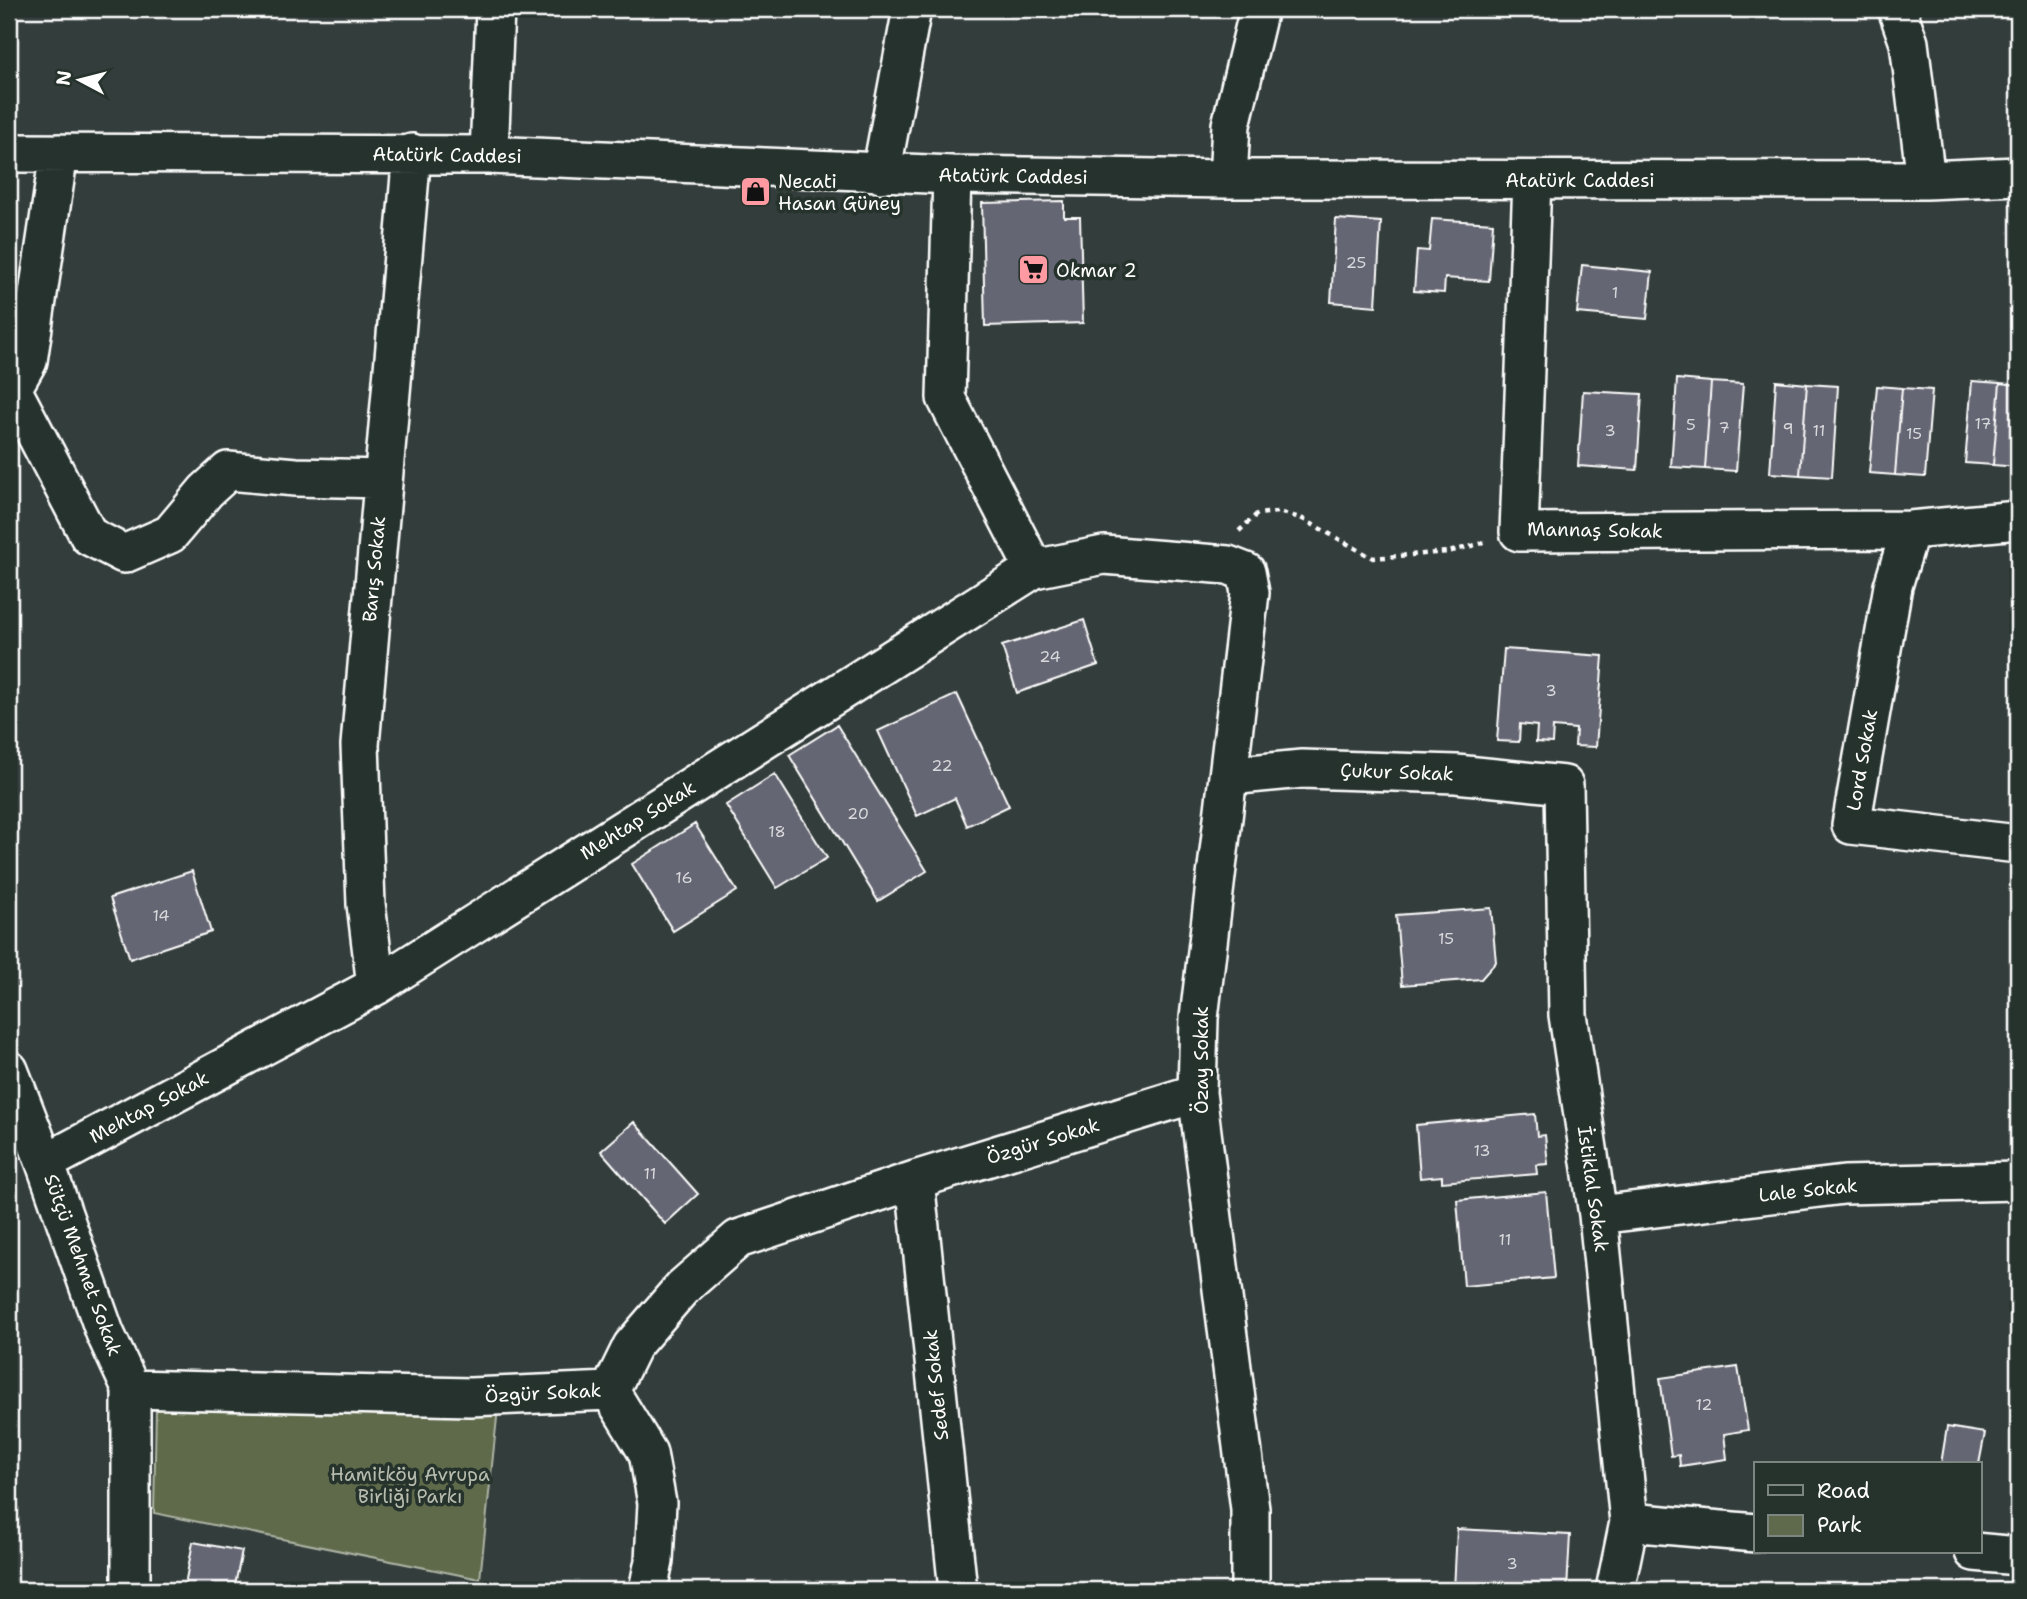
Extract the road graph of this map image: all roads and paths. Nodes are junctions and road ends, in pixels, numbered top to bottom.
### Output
1 (495, 9) edge
2 (912, 9) edge
3 (1259, 9) edge
4 (1897, 9) edge
5 (9, 153) edge
6 (59, 153) junction
7 (412, 153) junction
8 (489, 155) junction
9 (881, 174) junction
10 (952, 175) junction
11 (2018, 176) edge
12 (1228, 179) junction
13 (1532, 180) junction
14 (1926, 180) junction
15 (10, 389) edge
16 (383, 479) junction
17 (2018, 520) edge
18 (1910, 530) junction
19 (1519, 533) junction
20 (1034, 569) junction
21 (1237, 569) junction
22 (1229, 776) junction
23 (1564, 785) joint
24 (2018, 844) edge
25 (376, 986) junction
26 (9, 1070) edge
27 (1197, 1093) junction
28 (45, 1163) junction
29 (915, 1180) junction
30 (2018, 1181) edge
31 (1598, 1216) junction
32 (131, 1389) junction
33 (610, 1391) junction
34 (1629, 1522) junction
35 (1754, 1533) edge
36 (1982, 1553) edge
37 (2018, 1556) edge
38 (131, 1590) edge
39 (648, 1590) edge
40 (958, 1590) edge
41 (1250, 1590) edge
42 (1615, 1590) edge

1 - 8 street
2 - 9 street
3 - 12 street
4 - 14 street
5 - 6 street, Atatürk Caddesi
6 - 7 street, Atatürk Caddesi
6 - 15 street
7 - 8 street, Atatürk Caddesi
7 - 16 street, Barış Sokak
8 - 9 street, Atatürk Caddesi
9 - 10 street, Atatürk Caddesi
10 - 12 street, Atatürk Caddesi
10 - 20 street
11 - 14 street, Atatürk Caddesi
12 - 13 street, Atatürk Caddesi
13 - 14 street, Atatürk Caddesi
13 - 19 street, Mannaş Sokak
15 - 16 street
16 - 25 street, Barış Sokak
17 - 18 street, Mannaş Sokak
18 - 19 street, Mannaş Sokak
18 - 24 street, Lord Sokak
19 - 21 path
20 - 21 street, Mehtap Sokak
20 - 25 street, Mehtap Sokak
21 - 22 street, Özay Sokak
22 - 23 street, Çukur Sokak
22 - 27 street, Özay Sokak
23 - 31 street, İstiklal Sokak
25 - 28 street, Mehtap Sokak
26 - 28 street, Sütçü Mehmet Sokak
27 - 29 street, Özgür Sokak
27 - 41 street, Özay Sokak
28 - 32 street, Sütçü Mehmet Sokak
29 - 33 street, Özgür Sokak
29 - 40 street, Sedef Sokak
30 - 31 street, Lale Sokak
31 - 34 street, İstiklal Sokak
32 - 33 street, Özgür Sokak
32 - 38 street, Sütçü Mehmet Sokak
33 - 39 street
34 - 35 street
34 - 42 street, İstiklal Sokak
36 - 37 street

